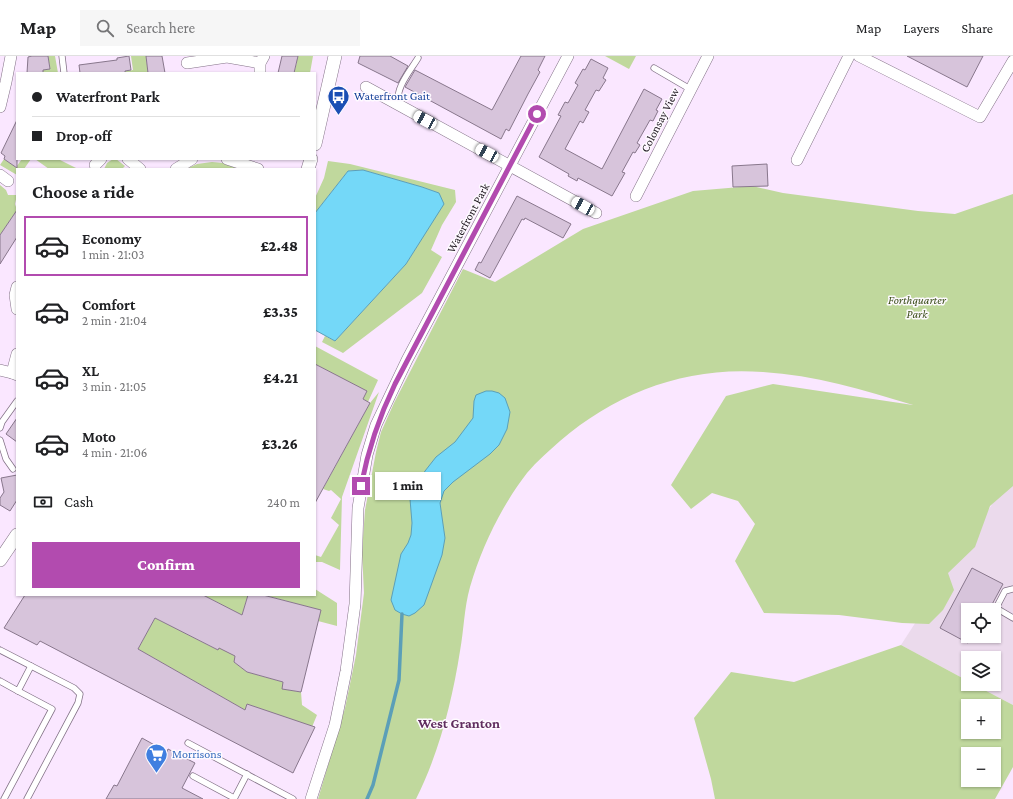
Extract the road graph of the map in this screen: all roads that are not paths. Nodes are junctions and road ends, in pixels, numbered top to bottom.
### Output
1 (10, 56) edge
2 (62, 56) edge
3 (335, 56) edge
4 (568, 56) edge
5 (708, 56) edge
6 (849, 56) edge
7 (860, 56) edge
8 (418, 58) dead end
9 (1013, 61) edge
10 (187, 64) edge
11 (261, 64) edge
12 (654, 68) dead end
13 (64, 72) edge
14 (366, 87) dead end
15 (690, 88) junction
16 (400, 106) junction
17 (0, 107) edge
18 (316, 140) edge
19 (129, 160) edge
20 (190, 160) edge
21 (230, 160) edge
22 (797, 160) dead end
23 (510, 166) junction
24 (139, 168) edge
25 (178, 168) edge
26 (255, 168) edge
27 (636, 196) dead end
28 (596, 213) dead end
29 (16, 291) edge
30 (16, 302) edge
31 (16, 361) edge
32 (0, 370) edge
33 (14, 374) edge
34 (16, 402) edge
35 (0, 428) edge
36 (0, 440) edge
37 (12, 469) dead end
38 (16, 536) edge
39 (0, 560) edge
40 (1013, 589) edge
41 (999, 603) edge
42 (1001, 613) edge
43 (1013, 618) edge
44 (0, 650) edge
45 (31, 666) junction
46 (0, 681) edge
47 (18, 692) junction
48 (188, 743) dead end
49 (247, 774) junction
50 (193, 776) dead end
51 (4, 799) edge
52 (27, 799) edge
53 (234, 799) edge
54 (293, 799) edge
55 (310, 799) edge

1 - 17 street
2 - 13 lane
3 - 18 street
4 - 23 street, Waterfront Park
5 - 15 street, Colonsay View
6 - 22 street
7 - 9 street
8 - 16 lane
10 - 11 street
12 - 15 lane
14 - 16 street
15 - 27 street, Colonsay View
16 - 23 street
19 - 24 street
20 - 25 street
21 - 26 street
23 - 28 street
23 - 55 street, Waterfront Park
29 - 30 street
31 - 33 street
32 - 33 street
34 - 35 lane
36 - 37 lane
38 - 39 street
40 - 41 lane
42 - 43 lane
44 - 45 lane
45 - 47 lane
45 - 52 lane
46 - 47 lane
47 - 51 lane
48 - 49 lane
49 - 53 lane
49 - 54 lane
50 - 53 lane

